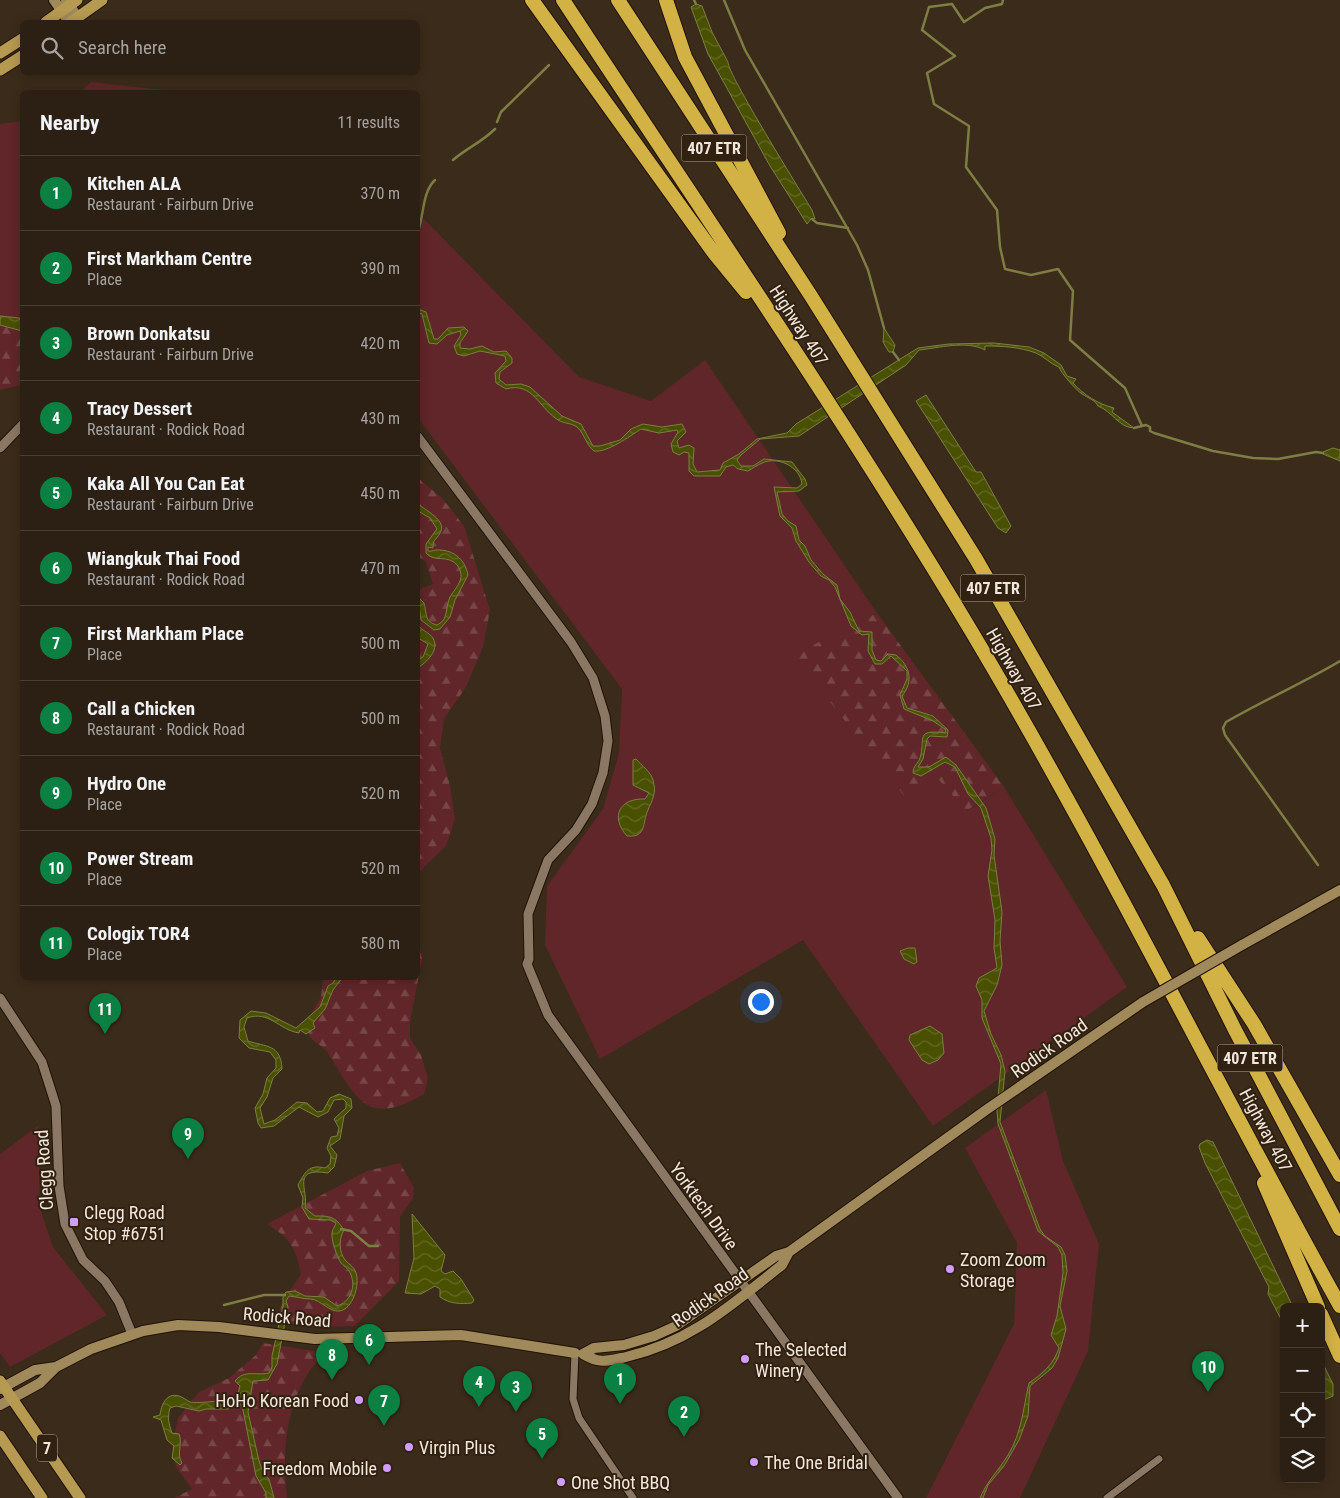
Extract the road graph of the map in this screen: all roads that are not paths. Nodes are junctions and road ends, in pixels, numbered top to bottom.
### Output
1 (54, 0) edge
2 (102, 0) edge
3 (532, 0) edge
4 (564, 0) edge
5 (618, 0) edge
6 (666, 0) edge
7 (68, 4) edge
8 (48, 20) edge
9 (73, 20) edge
10 (74, 20) edge
11 (20, 40) edge
12 (0, 52) edge
13 (20, 57) edge
14 (0, 70) edge
15 (811, 296) junction
16 (792, 349) junction
17 (20, 426) edge
18 (420, 440) edge
19 (0, 448) edge
20 (1163, 885) junction
21 (1340, 890) edge
22 (0, 998) edge
23 (1238, 1118) junction
24 (1340, 1175) edge
25 (1340, 1229) edge
26 (789, 1252) junction
27 (741, 1282) junction
28 (748, 1291) junction
29 (1316, 1303) edge
30 (1340, 1306) edge
31 (1325, 1323) edge
32 (132, 1334) junction
33 (579, 1353) junction
34 (1340, 1356) edge
35 (56, 1367) junction
36 (2, 1386) edge
37 (13, 1397) junction
38 (0, 1404) edge
39 (0, 1436) edge
40 (1160, 1460) dead end
41 (42, 1498) edge
42 (80, 1498) edge
43 (633, 1498) edge
44 (898, 1498) edge
45 (1107, 1498) edge

1 - 7 main road
2 - 10 main road
3 - 16 highway
4 - 16 highway, Highway 407 / 407 ETR
5 - 15 highway, Highway 407 / 407 ETR
6 - 15 highway
7 - 8 main road
7 - 9 main road
11 - 12 main road
13 - 14 main road
15 - 20 highway, Highway 407 / 407 ETR
16 - 23 highway, Highway 407 / 407 ETR
17 - 19 street
18 - 27 street, Yorktech Drive
20 - 24 highway
20 - 25 highway, Highway 407 / 407 ETR
21 - 26 main road, Rodick Road, bridge
22 - 32 street, Clegg Road
23 - 29 highway
23 - 30 highway, Highway 407 / 407 ETR
26 - 27 main road, Rodick Road
26 - 28 main road, Rodick Road
27 - 28 street, Yorktech Drive
27 - 33 main road, Rodick Road
28 - 33 main road, Rodick Road
28 - 44 street, Yorktech Drive
31 - 34 highway
32 - 33 main road, Rodick Road
32 - 35 main road, Rodick Road
33 - 43 street
35 - 36 main road, Rodick Road
35 - 37 main road, Rodick Road
36 - 37 main road, 7
37 - 38 main road, Rodick Road
37 - 42 main road, 7
39 - 41 main road, 7
40 - 45 street

